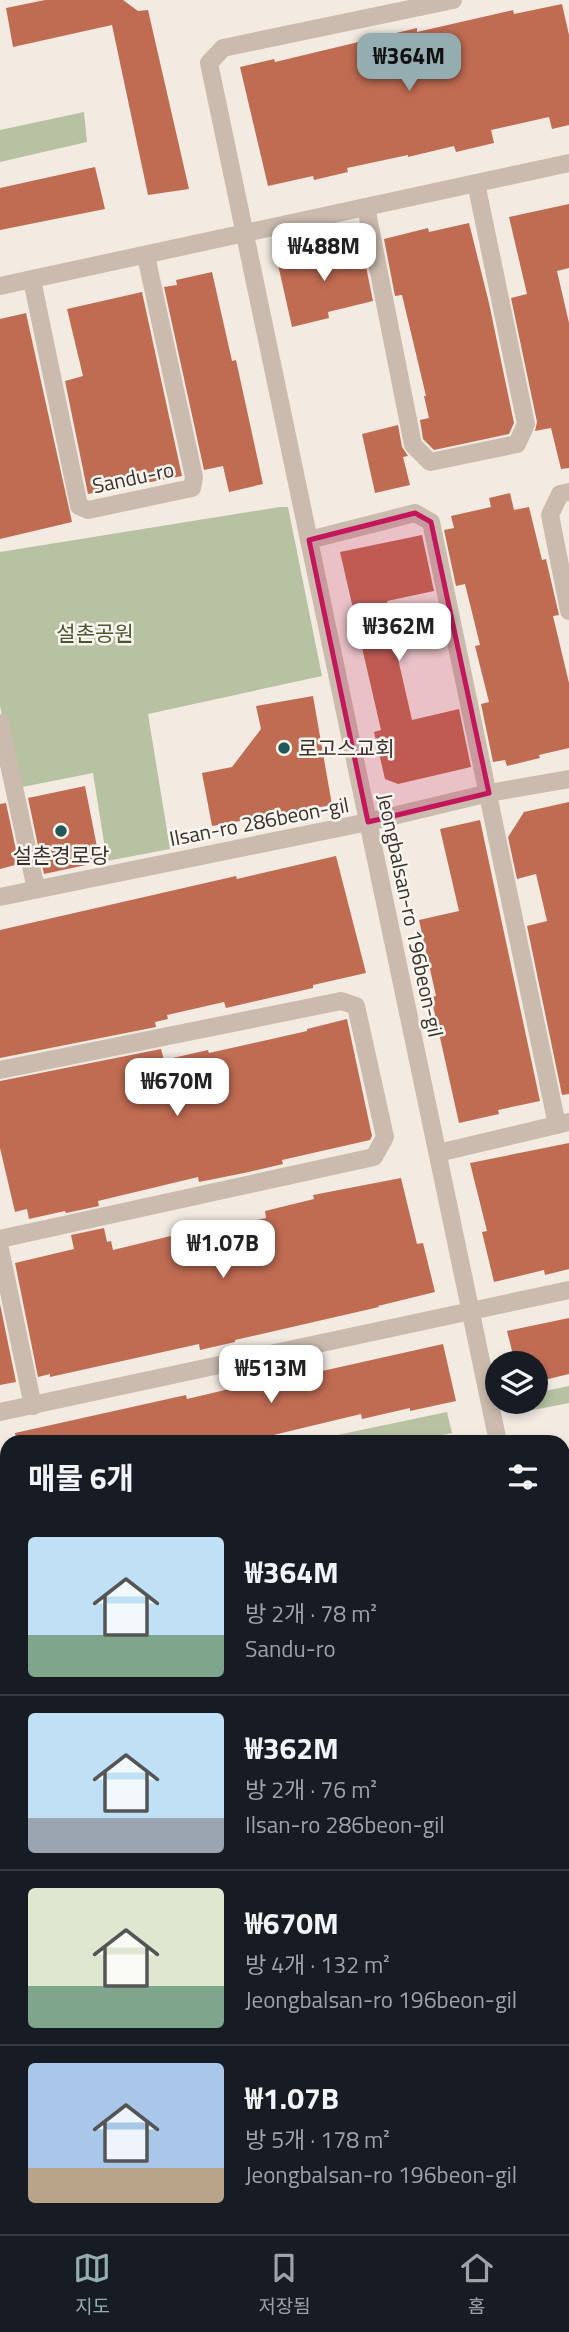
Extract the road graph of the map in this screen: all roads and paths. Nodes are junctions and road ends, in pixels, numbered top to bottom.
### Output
1 (453, 0) edge
2 (569, 163) edge
3 (476, 183) junction
4 (366, 207) junction
5 (245, 234) junction
6 (146, 256) junction
7 (32, 280) junction
8 (0, 286) edge
9 (569, 492) edge
10 (309, 540) junction
11 (569, 611) edge
12 (0, 723) edge
13 (569, 779) edge
14 (489, 793) junction
15 (368, 822) junction
16 (36, 889) junction
17 (0, 897) edge
18 (0, 1070) edge
19 (563, 1124) edge
20 (438, 1153) junction
21 (0, 1239) edge
22 (0, 1249) edge
23 (569, 1290) edge
24 (470, 1310) junction
25 (33, 1406) junction
26 (0, 1412) edge
27 (497, 1435) edge

1 - 5 street
2 - 3 street
3 - 4 street
3 - 4 street
4 - 5 street
5 - 6 street
5 - 10 street, Jeongbalsan-ro 196beon-gil
6 - 7 street
6 - 7 street, Sandu-ro
7 - 8 street
9 - 11 street
10 - 14 street
10 - 15 street, Jeongbalsan-ro 196beon-gil
12 - 16 street
13 - 14 street, Ilsan-ro 286beon-gil
14 - 15 street, Ilsan-ro 286beon-gil
14 - 19 street
15 - 16 street, Ilsan-ro 286beon-gil
15 - 20 street, Jeongbalsan-ro 196beon-gil
16 - 17 street, Ilsan-ro 286beon-gil
18 - 21 street
19 - 20 street
20 - 24 street, Jeongbalsan-ro 196beon-gil
22 - 25 street
23 - 24 street
24 - 25 street
24 - 27 street, Jeongbalsan-ro 196beon-gil
25 - 26 street

